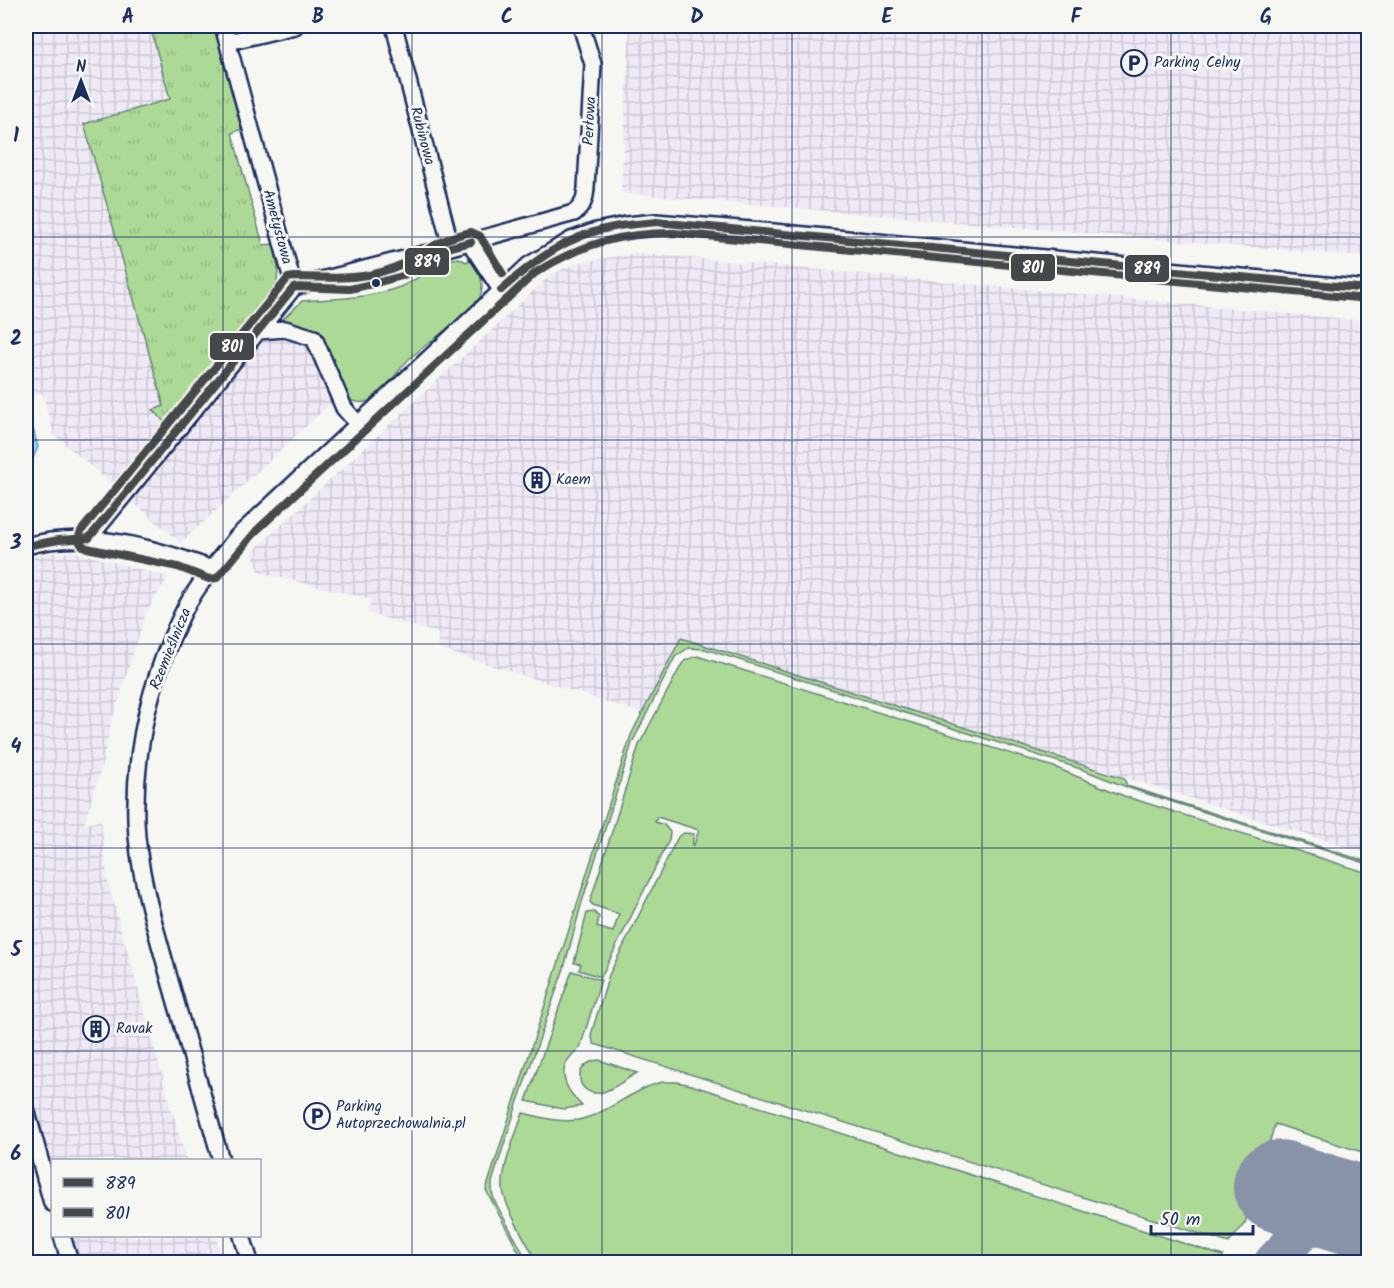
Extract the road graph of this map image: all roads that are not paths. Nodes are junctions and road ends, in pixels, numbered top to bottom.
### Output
1 (223, 26) edge
2 (295, 26) edge
3 (393, 26) edge
4 (581, 26) edge
5 (228, 42) junction
6 (471, 242) junction
7 (451, 247) junction
8 (294, 287) junction
9 (1368, 289) edge
10 (501, 290) junction
11 (258, 331) junction
12 (357, 423) junction
13 (89, 538) junction
14 (26, 546) edge
15 (212, 569) junction
16 (26, 1109) edge
17 (220, 1159) edge
18 (51, 1199) edge
19 (62, 1237) edge
20 (242, 1237) edge
21 (244, 1261) edge
22 (70, 1263) edge

1 - 5 street, Ametystowa
2 - 5 street
3 - 7 street, Rubinowa
4 - 6 street, Perłowa
5 - 8 street, Ametystowa
6 - 7 street
6 - 10 street
7 - 8 street
8 - 11 street
9 - 10 street, Rzemieślnicza
10 - 12 street, Rzemieślnicza
11 - 12 street
11 - 13 street
12 - 15 street, Rzemieślnicza
13 - 14 street
13 - 15 street
15 - 17 street, Rzemieślnicza
16 - 18 street
19 - 22 street
20 - 21 street

